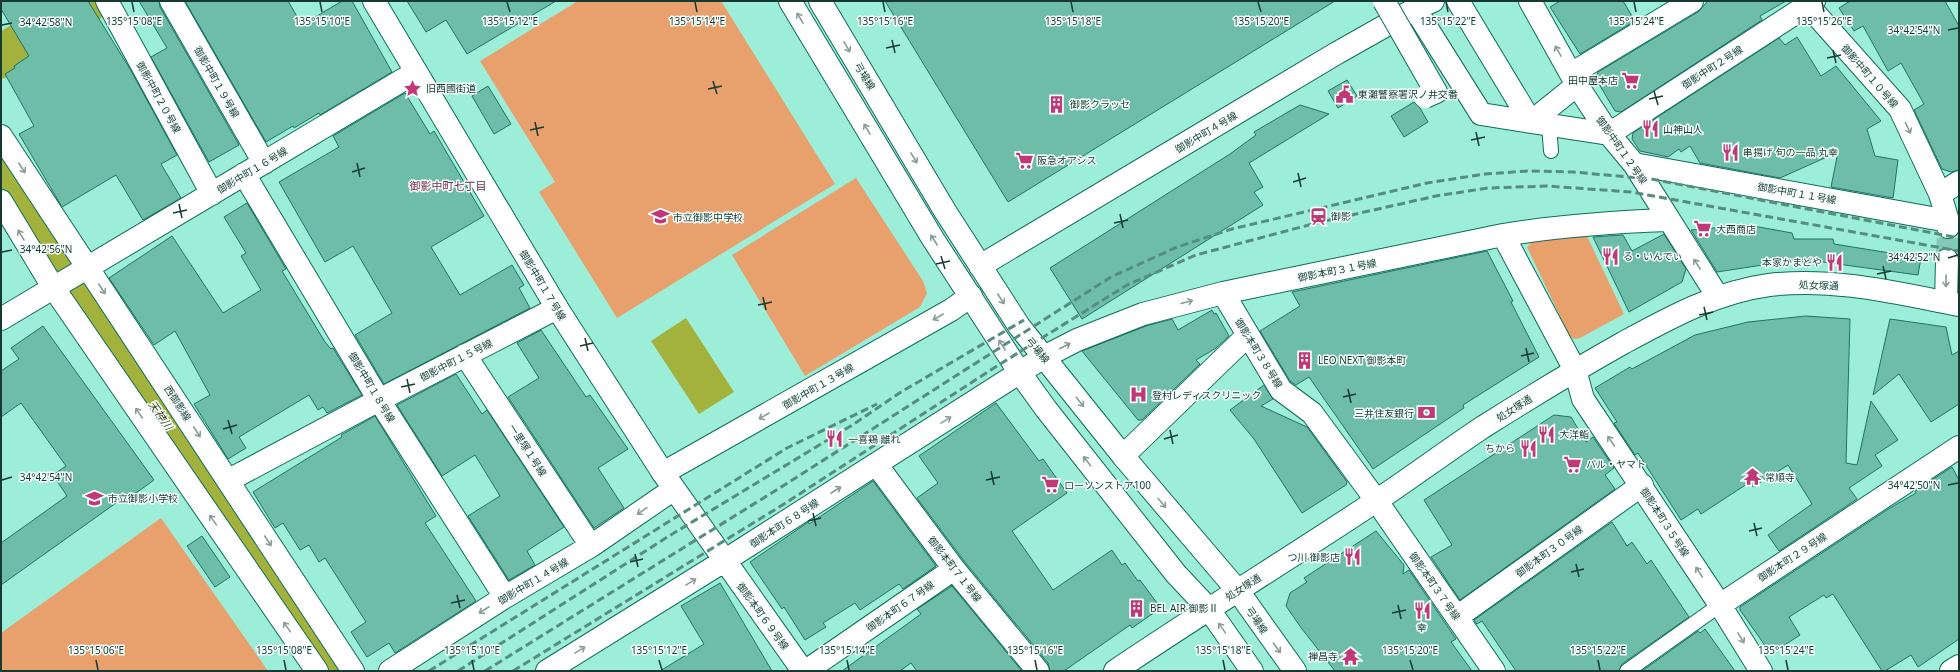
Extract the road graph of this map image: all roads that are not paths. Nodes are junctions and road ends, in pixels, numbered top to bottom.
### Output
1 (107, 1) edge
2 (171, 1) edge
3 (374, 1) edge
4 (790, 1) edge
5 (820, 1) edge
6 (1384, 1) edge
7 (1458, 1) edge
8 (1530, 1) edge
9 (1692, 1) edge
10 (1809, 2) edge
11 (1424, 5) edge
12 (416, 72) junction
13 (1574, 79) junction
14 (1425, 97) dead end
15 (1540, 124) junction
16 (1609, 134) junction
17 (1, 136) edge
18 (1551, 151) dead end
19 (264, 163) junction
20 (1634, 164) junction
21 (244, 174) junction
22 (1959, 182) edge
23 (212, 194) junction
24 (1940, 194) junction
25 (1, 202) edge
26 (1668, 220) junction
27 (1952, 224) edge
28 (1503, 235) junction
29 (1947, 260) tunnel mouth
30 (980, 266) junction
31 (69, 279) junction
32 (1223, 293) junction
33 (971, 296) junction
34 (1718, 297) junction
35 (1952, 303) edge
36 (557, 308) junction
37 (1, 319) edge
38 (1247, 336) junction
39 (465, 355) junction
40 (1044, 357) junction
41 (1575, 370) junction
42 (1020, 373) junction
43 (378, 400) junction
44 (1959, 447) edge
45 (1123, 456) junction
46 (876, 464) junction
47 (229, 480) junction
48 (668, 481) junction
49 (1642, 485) junction
50 (1376, 500) junction
51 (591, 546) junction
52 (724, 561) junction
53 (954, 569) junction
54 (1238, 591) junction
55 (505, 597) junction
56 (1720, 605) junction
57 (1208, 608) junction
58 (1457, 617) junction
59 (1959, 666) edge
60 (317, 671) edge
61 (353, 671) edge
62 (390, 671) edge
63 (547, 671) edge
64 (803, 671) edge
65 (806, 671) edge
66 (1038, 671) edge
67 (1115, 671) edge
68 (1252, 671) edge
69 (1295, 671) edge
70 (1494, 671) edge
71 (1627, 671) edge
72 (1762, 671) edge
73 (1950, 671) edge

1 - 23 street, 御影中町２０号線
2 - 19 street, 御影中町１９号線
3 - 12 street, 御影中町１７号線
33 -> 4 street
5 -> 30 street, 弓場線
6 - 14 street, bridge
7 - 15 street
13 -> 8 street, 御影中町１２号線
9 - 13 street
10 - 16 street, 御影中町２号線
10 -> 24 street, 御影中町１０号線
11 - 15 street
11 - 30 street, 御影中町４号線
12 - 19 street, 御影中町１６号線
12 - 36 street, 御影中町１７号線
13 - 15 street
13 - 16 street, 御影中町１２号線
15 - 16 street
15 - 18 lane
16 - 20 street, 御影中町１２号線
17 -> 31 street, 西御影線
19 - 21 street, 御影中町１６号線
20 - 26 street, 御影中町１２号線
20 - 27 street, 御影中町１１号線
21 - 23 street, 御影中町１６号線
21 - 43 street, 御影中町１８号線
22 - 24 street
23 - 31 street, 御影中町１６号線
24 - 27 street, 御影中町１０号線
31 -> 25 street, 西御影線
26 - 28 street, 御影本町３１号線
34 -> 26 street, 御影中町１２号線
28 - 32 street, 御影本町３１号線
28 - 41 street, 御影本町３５号線
29 -> 35 street
30 - 33 street
30 -> 40 street, 弓場線
31 - 37 street, 御影中町１６号線
31 -> 47 street, 西御影線
60 -> 31 street, 西御影線
32 - 38 street, 御影本町３８号線
40 -> 32 street, 御影本町３１号線
42 -> 33 street
33 -> 48 street, 御影中町１３号線
34 - 35 street, 処女塚通
34 - 41 street, 処女塚通
36 - 39 street, 御影中町１５号線
36 - 48 street, 御影中町１７号線
38 - 45 street
38 - 50 street, 御影本町３８号線
39 - 43 street, 御影中町１５号線
39 - 51 street, 一里塚１号線
40 - 42 street, 御影本町３１号線
40 -> 45 street, 弓場線
49 -> 41 street, 御影本町３５号線
41 - 50 street, 処女塚通
46 -> 42 street, 御影本町６８号線
57 -> 42 street
43 - 47 street, 御影中町１５号線
43 - 55 street, 御影中町１８号線
44 - 56 street, 御影本町２９号線
45 -> 54 street, 弓場線
52 -> 46 street, 御影本町６８号線
46 - 53 street, 御影本町７１号線
47 -> 61 street, 西御影線
48 -> 51 street, 御影中町１４号線
48 - 52 street, 御影中町１７号線
56 -> 49 street, 御影本町３５号線
49 - 58 street, 御影本町３０号線
50 - 54 street, 処女塚通
50 - 58 street, 御影本町３７号線
51 - 55 street, 御影中町１４号線
63 -> 52 street, 御影本町６８号線
52 - 64 street, 御影本町６９号線
53 - 65 street, 御影本町６７号線
53 - 66 street, 御影本町７１号線
54 - 57 street, 処女塚通
54 -> 69 street, 弓場線
55 -> 62 street, 御影中町１４号線
56 - 71 lane, 御影本町２９号線
56 -> 72 street, 御影本町３５号線
57 - 67 street, 処女塚通
68 -> 57 street
58 - 70 street, 御影本町３７号線
59 - 73 street

